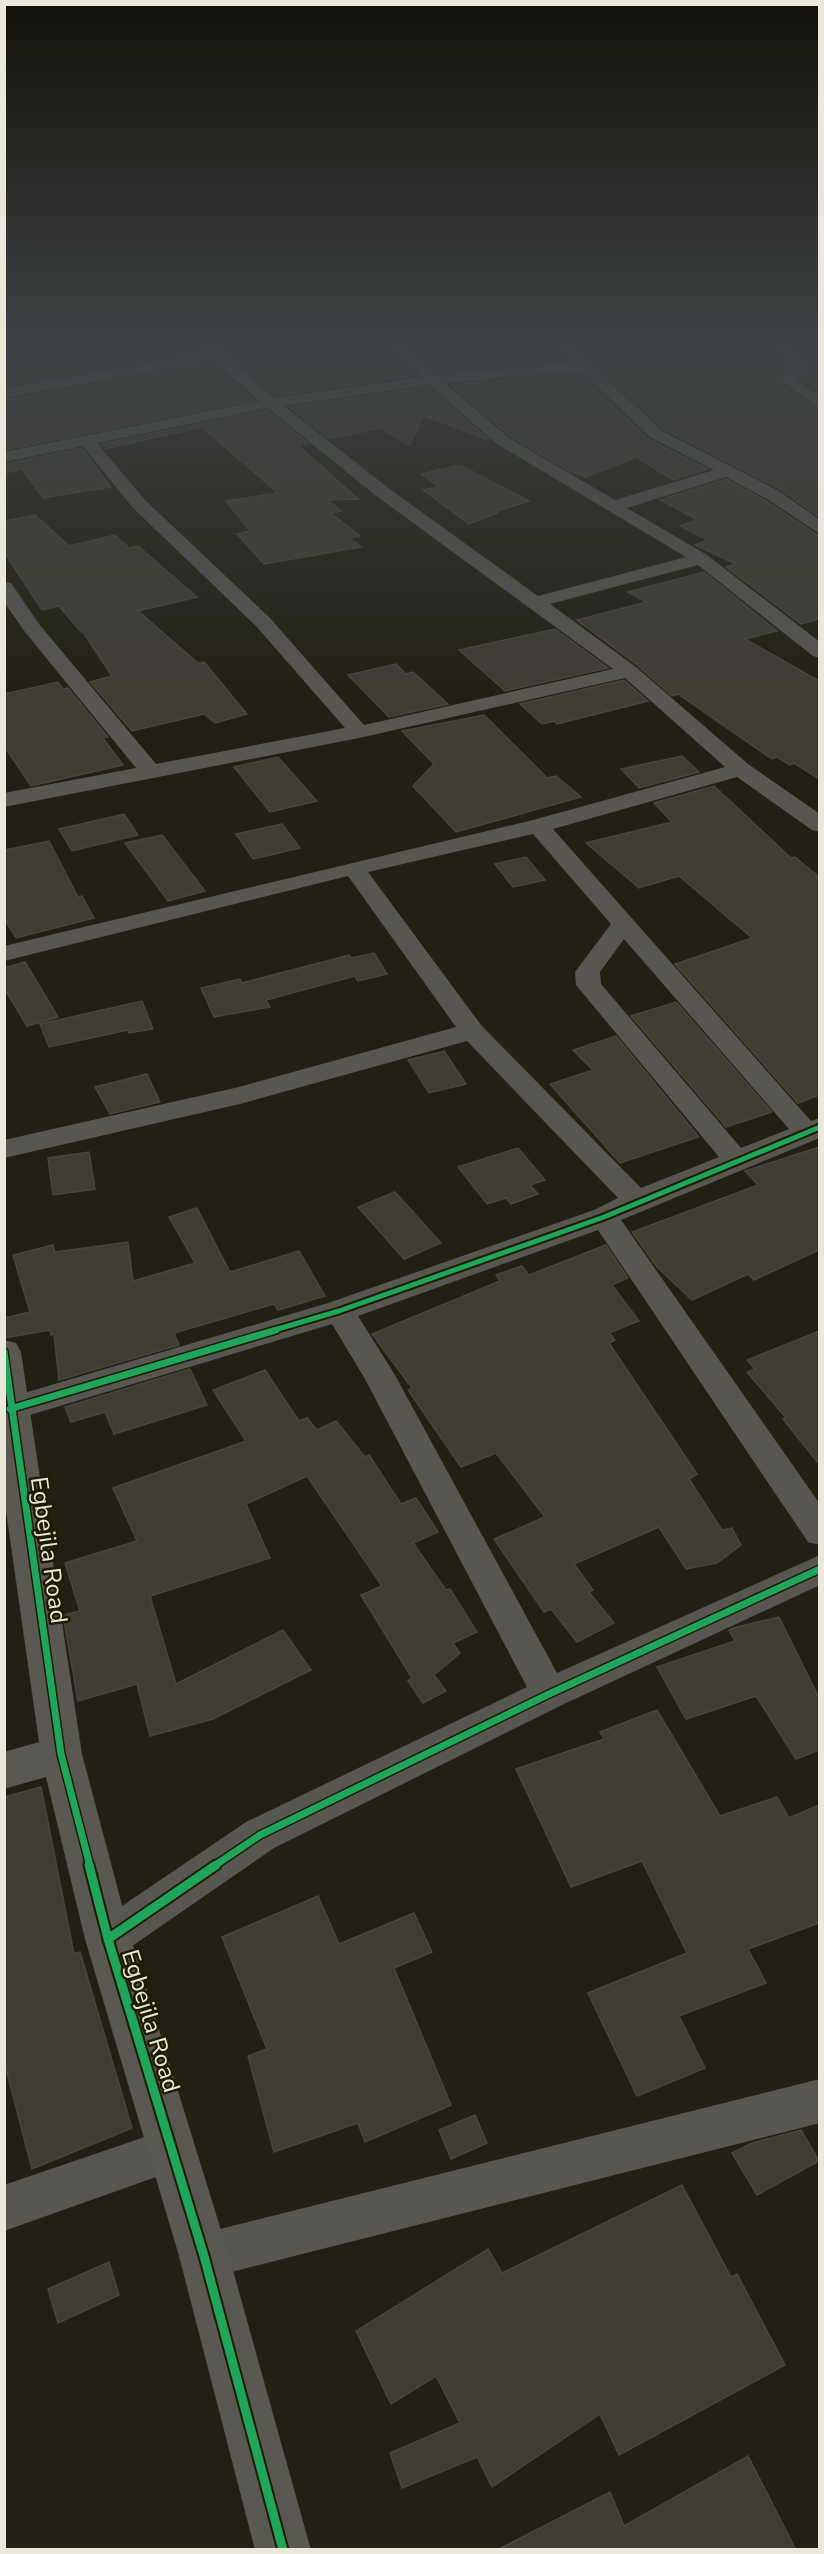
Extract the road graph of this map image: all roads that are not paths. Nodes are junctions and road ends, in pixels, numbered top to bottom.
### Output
1 (102, 459) edge
2 (341, 459) edge
3 (534, 459) edge
4 (705, 459) edge
5 (728, 471) junction
6 (615, 506) junction
7 (819, 510) edge
8 (796, 511) junction
9 (819, 529) edge
10 (701, 559) junction
11 (4, 587) edge
12 (533, 603) junction
13 (819, 652) edge
14 (629, 671) junction
15 (359, 732) junction
16 (740, 769) junction
17 (150, 771) junction
18 (4, 800) edge
19 (819, 825) edge
20 (538, 826) junction
21 (354, 868) junction
22 (624, 923) junction
23 (4, 954) edge
24 (472, 1031) junction
25 (813, 1130) edge
26 (4, 1149) edge
27 (736, 1160) junction
28 (637, 1201) junction
29 (604, 1217) junction
30 (339, 1311) junction
31 (4, 1352) edge
32 (10, 1408) junction
33 (12, 1476) edge
34 (819, 1532) edge
35 (819, 1569) edge
36 (549, 1694) junction
37 (61, 1754) junction
38 (4, 1772) edge
39 (108, 1939) junction
40 (819, 2101) edge
41 (171, 2150) junction
42 (4, 2208) edge
43 (204, 2256) junction
44 (283, 2550) edge

1 - 15 street
2 - 12 street
3 - 6 street
4 - 5 street
5 - 6 street
5 - 8 street
6 - 10 street
7 - 8 street
8 - 9 street
10 - 12 street
10 - 13 street
11 - 17 street
12 - 14 street
14 - 15 street
14 - 16 street
15 - 17 street
16 - 19 street
16 - 20 street
17 - 18 street
20 - 21 street
20 - 22 street
21 - 23 street
21 - 24 street
22 - 25 street
22 - 27 street
24 - 26 street
24 - 28 street
25 - 27 street
27 - 28 street
28 - 29 street
29 - 30 street
29 - 34 street
30 - 32 street
30 - 36 street
31 - 32 street, Egbejila Road
32 - 33 street, Egbejila Road
33 - 37 street, Egbejila Road
35 - 36 street
36 - 39 street
37 - 38 street
37 - 39 street, Egbejila Road
39 - 41 street, Egbejila Road
40 - 43 street
41 - 42 street
41 - 43 street, Egbejila Road
43 - 44 street, Egbejila Road

